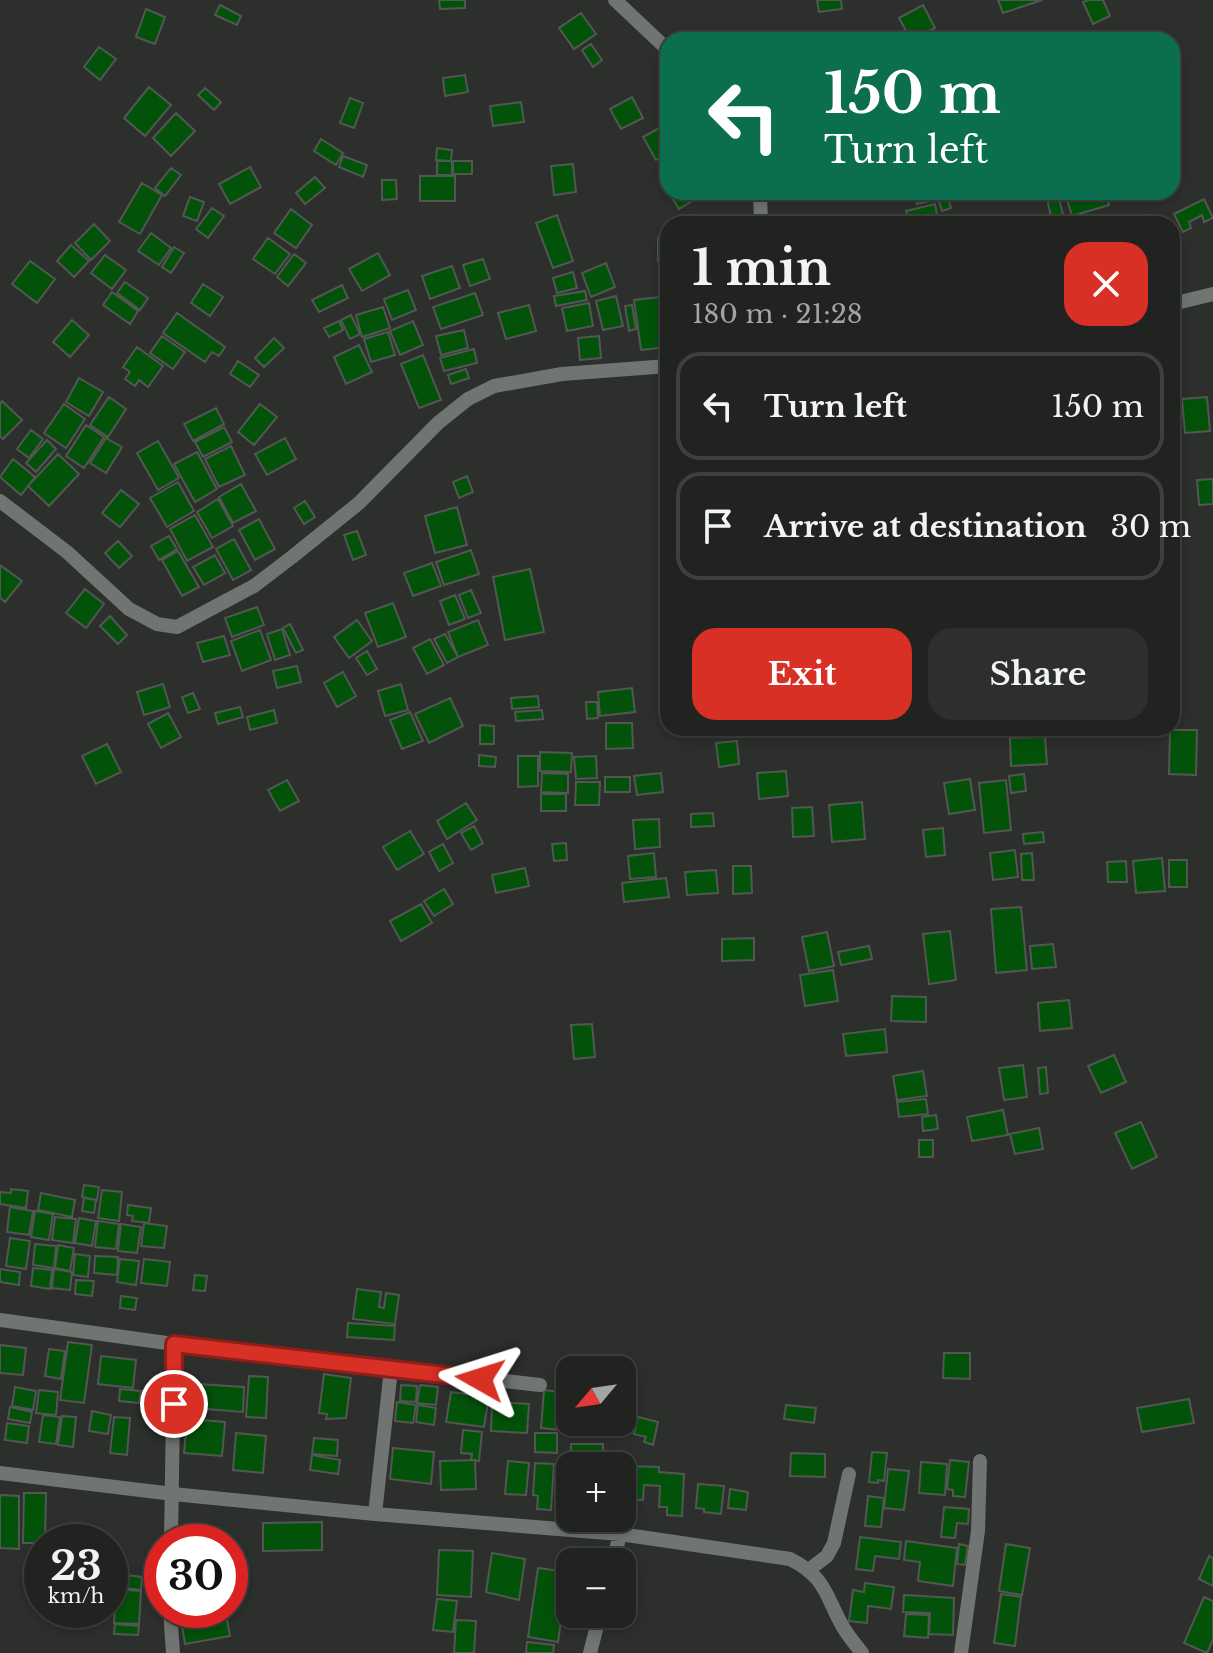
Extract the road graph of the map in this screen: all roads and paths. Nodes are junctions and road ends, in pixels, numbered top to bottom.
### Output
1 (615, 0) edge
2 (660, 42) edge
3 (1213, 294) edge
4 (1180, 302) edge
5 (660, 367) edge
6 (0, 501) edge
7 (0, 1320) edge
8 (174, 1344) junction
9 (391, 1369) junction
10 (540, 1385) dead end
11 (980, 1461) dead end
12 (0, 1473) edge
13 (849, 1474) dead end
14 (173, 1494) junction
15 (375, 1514) junction
16 (172, 1524) edge
17 (620, 1534) junction
18 (616, 1548) edge
19 (810, 1569) junction
20 (171, 1628) edge
21 (596, 1628) edge
22 (173, 1653) edge
23 (590, 1653) edge
24 (862, 1653) edge
25 (961, 1653) edge

1 - 2 street
3 - 4 street
5 - 6 street
7 - 8 street
8 - 9 street
8 - 14 street
9 - 10 street
9 - 15 street
11 - 25 street
12 - 14 street
13 - 19 street
14 - 15 street
14 - 16 street
15 - 17 street
17 - 18 street
17 - 19 street
19 - 24 street
20 - 22 street
21 - 23 street

